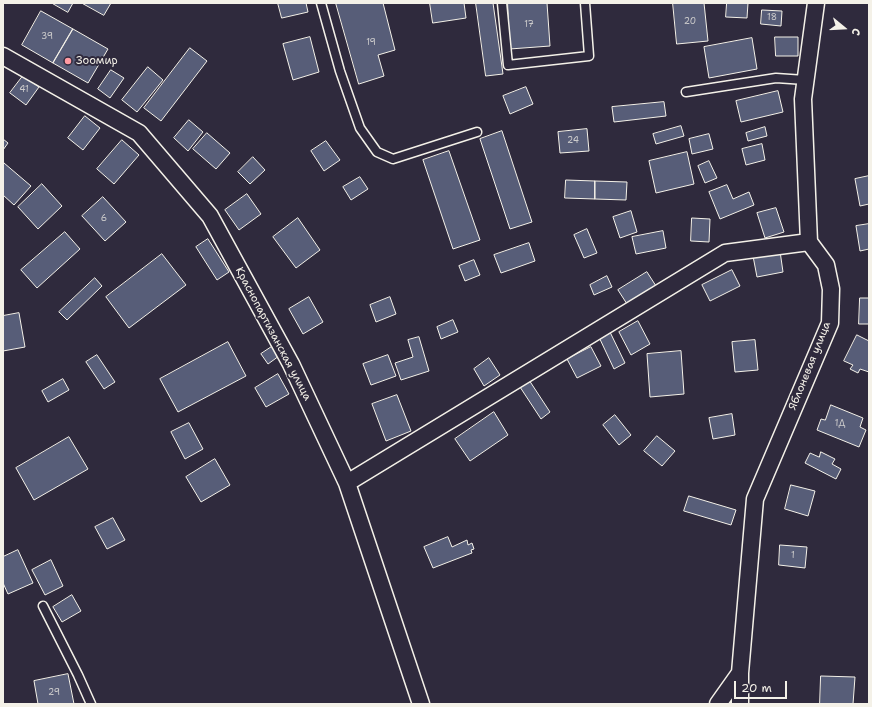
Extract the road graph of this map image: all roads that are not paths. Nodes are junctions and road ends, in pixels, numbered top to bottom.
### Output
1 (321, 3) edge
2 (502, 3) edge
3 (585, 3) edge
4 (816, 3) edge
5 (3, 56) edge
6 (805, 80) junction
7 (686, 92) dead end
8 (477, 132) dead end
9 (809, 242) junction
10 (347, 483) junction
11 (43, 606) dead end
12 (740, 673) junction
13 (91, 704) edge
14 (421, 704) edge
15 (718, 704) edge
16 (740, 704) edge

1 - 8 lane
2 - 3 lane
4 - 6 street
5 - 10 street, Краснопартизанская улица
6 - 7 lane
6 - 9 street
9 - 10 street
9 - 12 street, Яблоневая улица
10 - 14 street, Краснопартизанская улица
11 - 13 lane
12 - 15 street
12 - 16 street, Яблоневая улица

